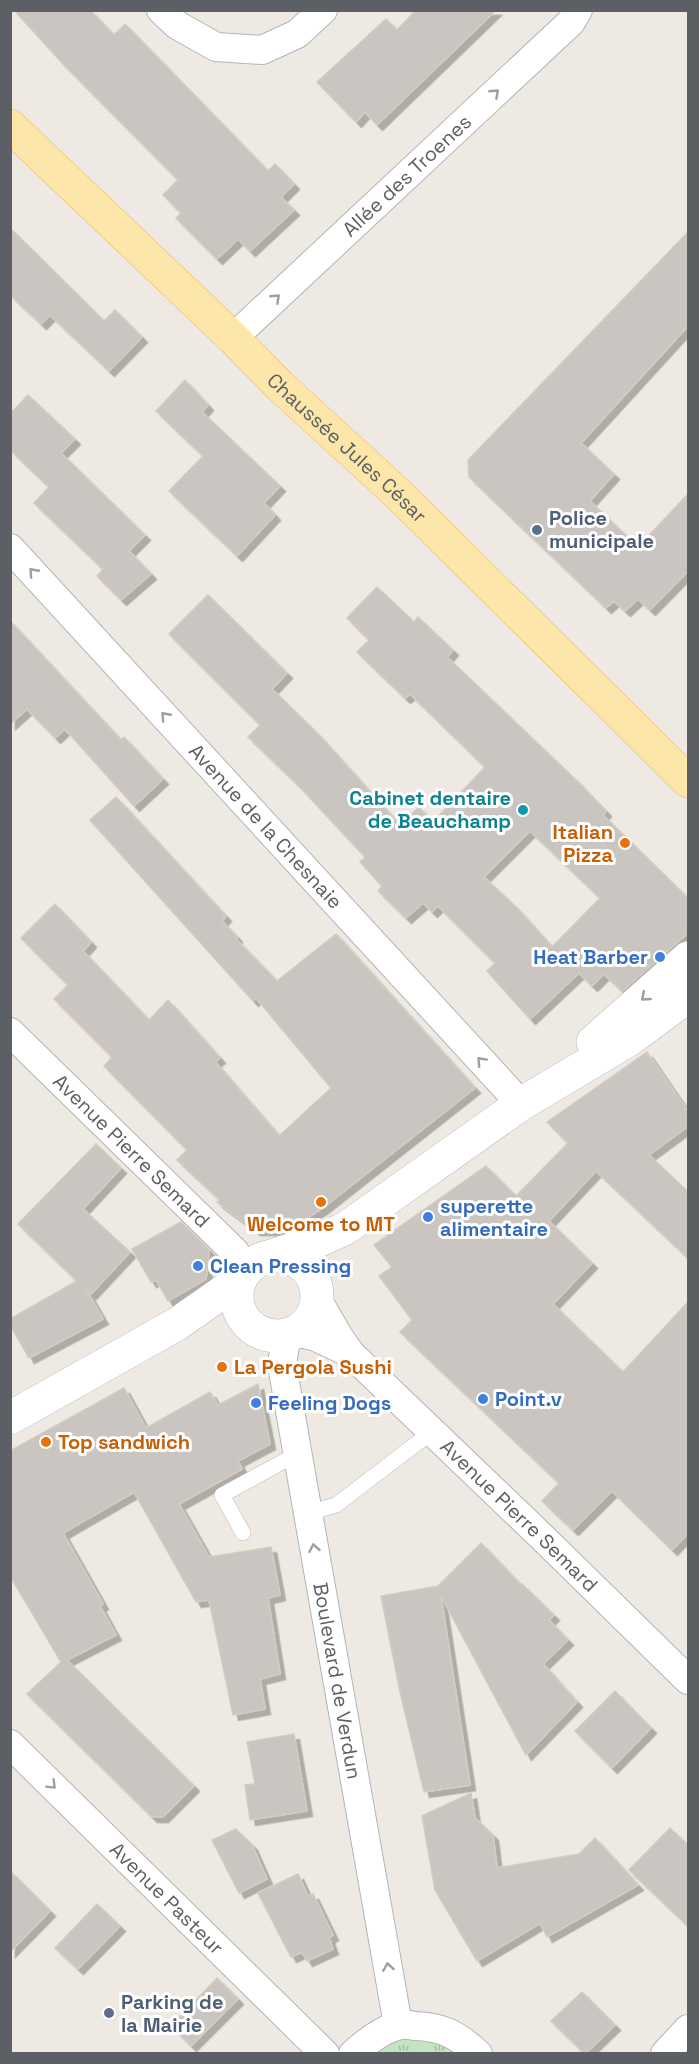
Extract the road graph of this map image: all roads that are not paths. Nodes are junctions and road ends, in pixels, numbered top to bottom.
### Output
1 (161, 10) edge
2 (323, 10) edge
3 (578, 10) edge
4 (10, 126) edge
5 (233, 338) junction
6 (10, 548) edge
7 (686, 776) edge
8 (688, 958) edge
9 (688, 996) edge
10 (10, 1032) edge
11 (521, 1104) junction
12 (346, 1228) junction
13 (272, 1256) junction
14 (242, 1277) junction
15 (317, 1295) junction
16 (177, 1324) junction
17 (282, 1334) junction
18 (350, 1353) junction
19 (10, 1418) edge
20 (433, 1431) junction
21 (297, 1454) junction
22 (308, 1513) junction
23 (243, 1533) dead end
24 (688, 1680) edge
25 (10, 1744) edge
26 (398, 2025) junction
27 (688, 2029) edge
28 (325, 2054) edge
29 (353, 2054) edge
30 (478, 2054) edge
31 (665, 2054) edge

1 - 2 street
5 -> 3 street, Allée des Troenes
4 - 5 main road, Chaussée Jules César
5 - 7 main road, Chaussée Jules César
11 -> 6 street, Avenue de la Chesnaie
8 -> 11 main road
9 - 11 main road
10 - 14 street, Avenue Pierre Semard
11 - 12 main road
12 - 13 main road
12 - 15 main road
13 - 14 main road
13 - 15 main road
14 - 16 main road
14 - 17 main road
15 - 17 main road
15 - 18 street, Avenue Pierre Semard
16 - 17 main road
16 - 19 main road
17 - 18 street, Avenue Pierre Semard
17 - 21 street, Boulevard de Verdun
18 - 20 street, Avenue Pierre Semard
20 - 22 lane
20 - 24 street, Avenue Pierre Semard
21 - 22 street, Boulevard de Verdun
21 - 23 lane
26 -> 22 street, Boulevard de Verdun
25 -> 28 street, Avenue Pasteur
26 - 29 street
26 - 30 street
27 - 31 street

